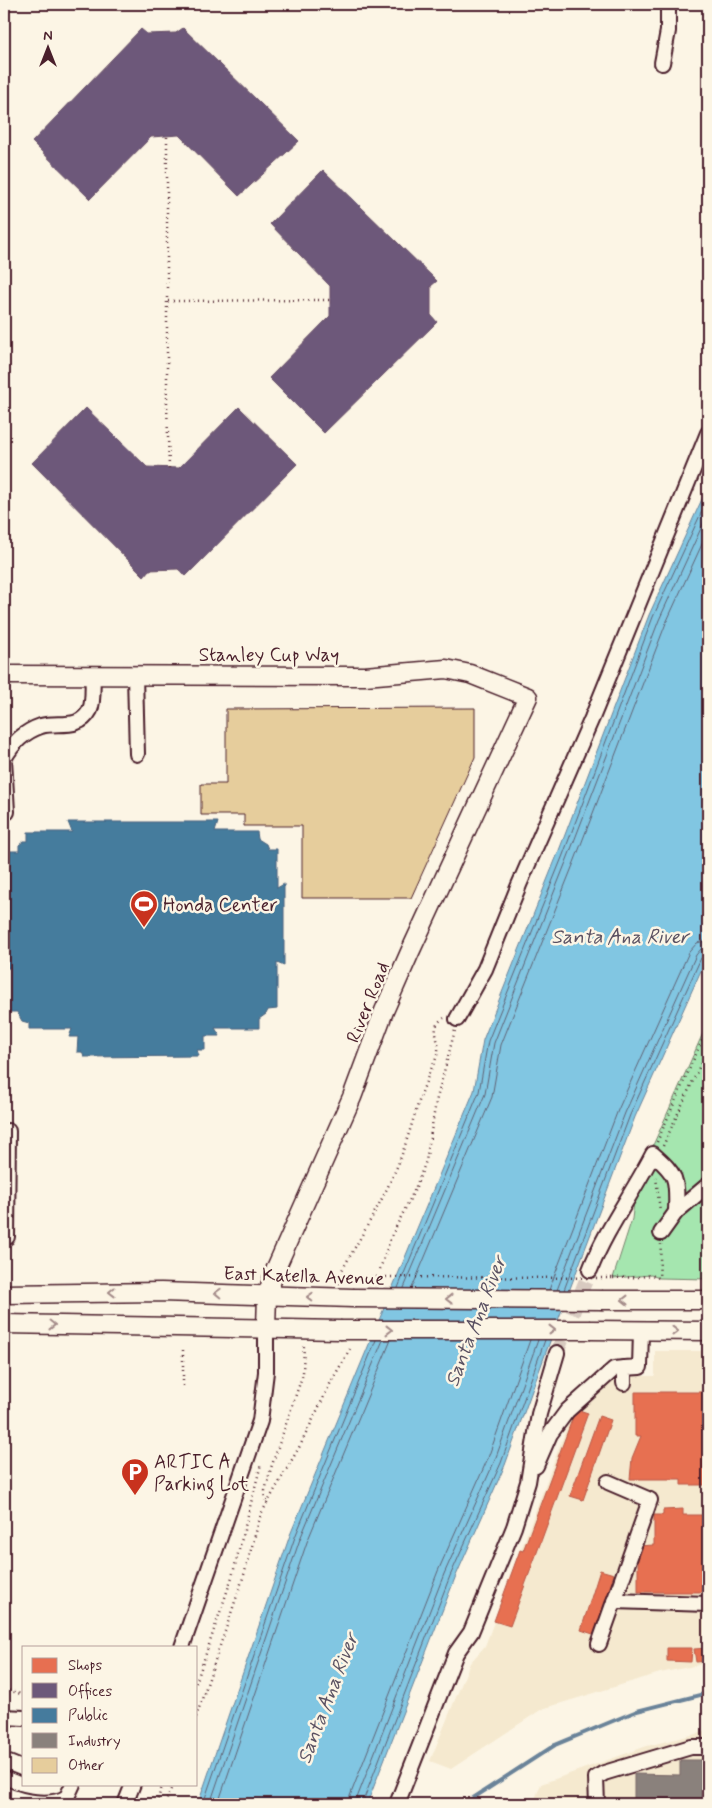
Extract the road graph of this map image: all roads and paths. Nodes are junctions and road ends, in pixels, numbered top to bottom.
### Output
1 (668, 4) edge
2 (662, 63) dead end
3 (167, 137) dead end
4 (330, 300) dead end
5 (168, 301) junction
6 (708, 433) edge
7 (169, 468) dead end
8 (4, 675) edge
9 (93, 675) junction
10 (135, 675) junction
11 (528, 697) joint
12 (137, 754) dead end
13 (4, 759) edge
14 (7, 812) dead end
15 (457, 1019) junction
16 (708, 1027) edge
17 (708, 1048) edge
18 (8, 1131) dead end
19 (653, 1154) junction
20 (708, 1185) edge
21 (676, 1212) junction
22 (661, 1233) junction
23 (7, 1236) dead end
24 (380, 1269) dead end
25 (590, 1270) tunnel mouth
26 (4, 1294) edge
27 (267, 1295) junction
28 (708, 1300) edge
29 (4, 1324) edge
30 (266, 1328) junction
31 (304, 1329) junction
32 (641, 1331) junction
33 (708, 1331) edge
34 (350, 1349) dead end
35 (183, 1350) dead end
36 (557, 1353) tunnel mouth
37 (624, 1368) junction
38 (624, 1384) dead end
39 (183, 1387) dead end
40 (261, 1464) dead end
41 (528, 1482) junction
42 (608, 1482) dead end
43 (266, 1502) junction
44 (614, 1601) junction
45 (708, 1604) edge
46 (599, 1644) dead end
47 (182, 1646) edge
48 (198, 1678) edge
49 (4, 1689) edge
50 (22, 1694) edge
51 (198, 1711) edge
52 (4, 1717) edge
53 (22, 1718) edge
54 (708, 1747) edge
55 (4, 1761) edge
56 (22, 1768) edge
57 (73, 1786) edge
58 (132, 1786) edge
59 (162, 1786) edge
60 (172, 1786) edge
61 (4, 1794) edge
62 (125, 1804) edge
63 (156, 1804) edge
64 (165, 1804) edge
65 (397, 1804) edge
66 (596, 1804) edge

1 - 2 street
3 - 5 path
4 - 5 path
5 - 7 path
6 - 15 street
8 - 9 main road, Stanley Cup Way
9 - 10 main road, Stanley Cup Way
9 - 13 street
10 - 11 main road, Stanley Cup Way
10 - 12 street
11 - 27 main road, River Road
13 - 14 street
15 - 22 path, bridge
15 - 24 path
16 - 19 path
17 - 19 path
18 - 23 street
19 - 21 street
19 - 22 path
19 - 25 street
20 - 21 street
21 - 22 street
27 -> 26 main road, East Katella Avenue
28 -> 27 main road, East Katella Avenue, bridge
27 - 30 main road, River Road
29 -> 30 main road
30 - 31 main road
30 - 47 street
31 -> 32 main road, bridge
31 - 43 path
32 -> 33 main road
32 - 37 street
34 - 43 path
35 - 39 path
36 - 41 street
37 - 38 street
37 - 41 street
40 - 48 path
41 - 65 street
42 - 44 street
43 - 51 path
44 - 45 street
44 - 46 street
49 - 50 path
52 - 53 street
54 - 66 street
55 - 56 street
57 - 61 street
58 - 62 street
59 - 63 path
60 - 64 path

